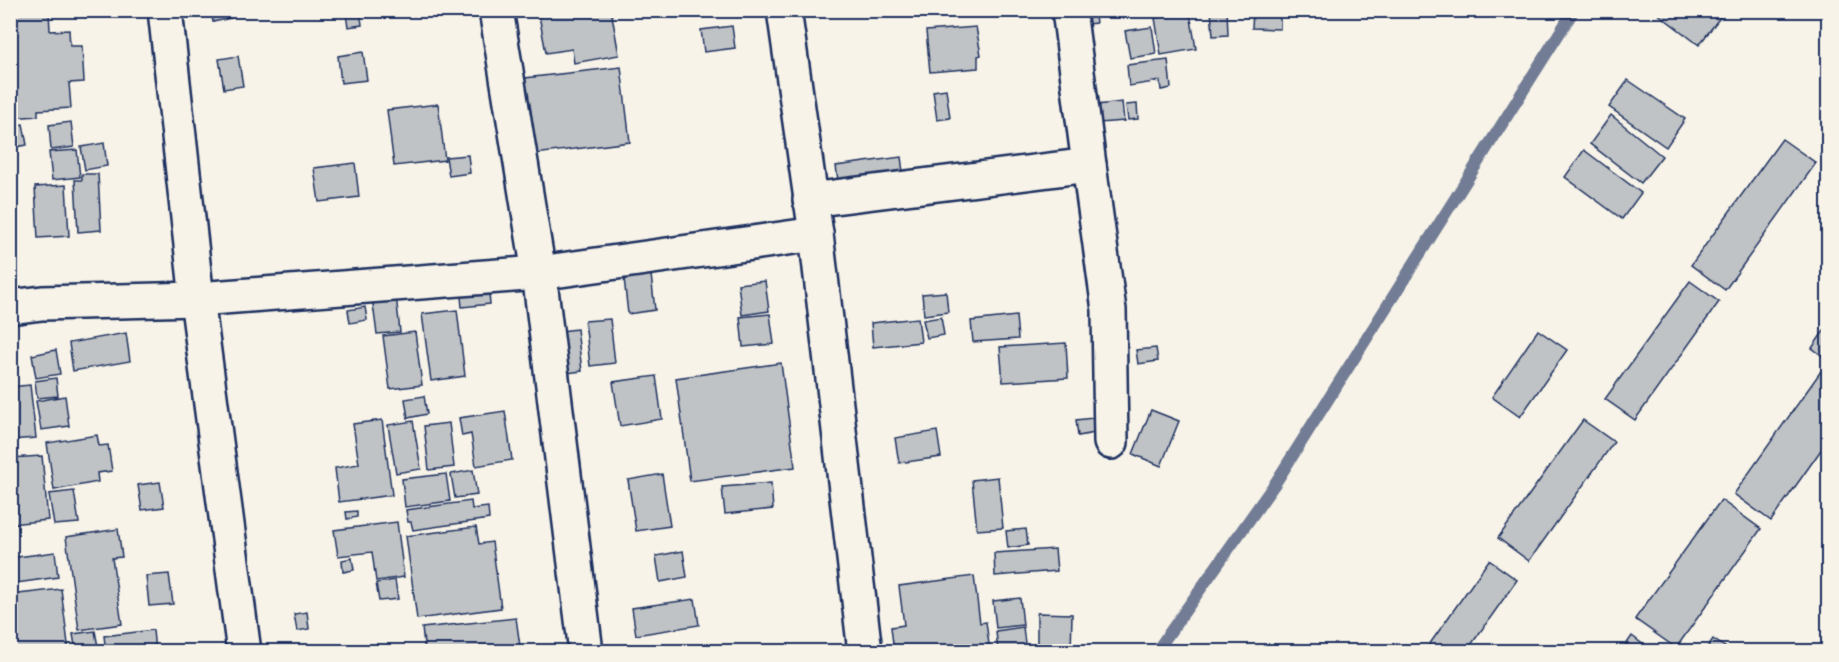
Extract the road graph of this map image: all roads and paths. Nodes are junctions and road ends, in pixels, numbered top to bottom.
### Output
1 (165, 10) edge
2 (496, 10) edge
3 (784, 10) edge
4 (1069, 10) edge
5 (1089, 165) junction
6 (810, 200) junction
7 (816, 234) junction
8 (538, 273) junction
9 (197, 299) junction
10 (10, 307) edge
11 (1111, 442) dead end
12 (244, 651) edge
13 (586, 651) edge
14 (865, 651) edge

1 - 9 street
2 - 8 street
3 - 6 street
4 - 5 street
5 - 6 street
5 - 11 street
6 - 7 street
7 - 8 street
7 - 14 street
8 - 9 street
8 - 13 street
9 - 10 street
9 - 12 street

